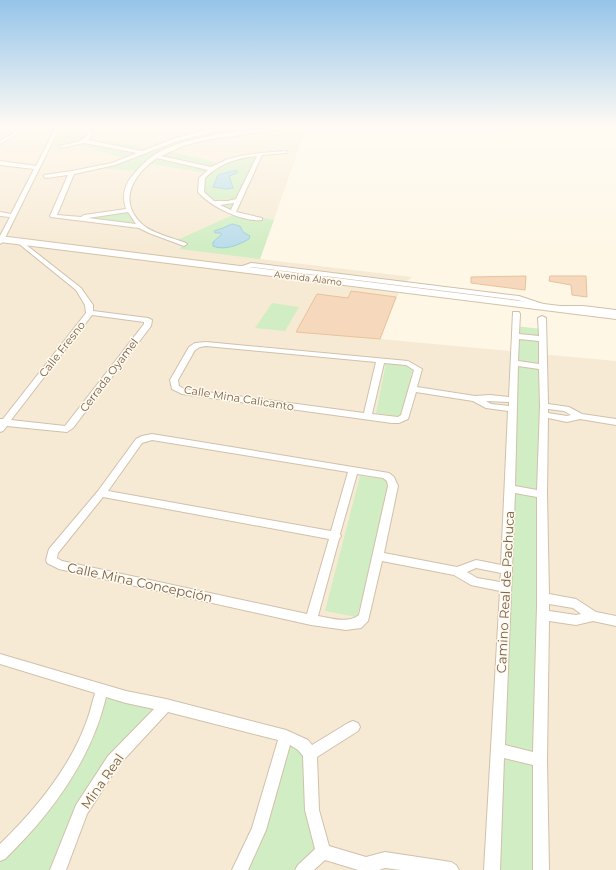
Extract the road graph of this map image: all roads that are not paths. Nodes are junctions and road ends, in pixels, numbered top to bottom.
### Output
1 (37, 168) edge
2 (97, 168) edge
3 (140, 168) edge
4 (206, 168) edge
5 (215, 168) edge
6 (253, 168) edge
7 (212, 169) junction
8 (72, 173) junction
9 (46, 176) dead end
10 (239, 200) junction
11 (212, 202) junction
12 (129, 210) junction
13 (233, 212) junction
14 (0, 214) edge
15 (13, 216) junction
16 (73, 218) junction
17 (260, 219) dead end
18 (142, 226) junction
19 (1, 240) edge
20 (20, 242) junction
21 (184, 244) dead end
22 (551, 308) junction
23 (616, 312) edge
24 (90, 313) junction
25 (516, 314) dead end
26 (616, 316) edge
27 (542, 318) dead end
28 (515, 336) junction
29 (542, 339) junction
30 (380, 361) junction
31 (514, 363) junction
32 (543, 367) junction
33 (413, 388) junction
34 (513, 405) junction
35 (544, 411) junction
36 (367, 417) junction
37 (616, 422) edge
38 (2, 424) edge
39 (353, 471) junction
40 (510, 489) junction
41 (101, 493) junction
42 (542, 494) junction
43 (336, 536) junction
44 (377, 556) junction
45 (506, 570) junction
46 (457, 571) junction
47 (505, 588) junction
48 (543, 598) junction
49 (543, 615) junction
50 (593, 616) junction
51 (312, 620) junction
52 (616, 620) edge
53 (0, 659) edge
54 (102, 689) junction
55 (166, 705) junction
56 (353, 727) dead end
57 (286, 736) junction
58 (498, 750) junction
59 (310, 754) junction
60 (540, 760) junction
61 (323, 852) junction
62 (0, 854) edge
63 (369, 867) edge
64 (58, 870) edge
65 (240, 870) edge
66 (303, 870) edge
67 (451, 870) edge
68 (492, 870) edge
69 (541, 870) edge

1 - 15 street
2 - 8 street
3 - 12 street
4 - 7 street
5 - 7 street
6 - 10 street
7 - 11 street
8 - 9 street
8 - 16 street
10 - 11 street
10 - 13 street
11 - 13 street
12 - 16 street
12 - 18 street
13 - 17 street
14 - 15 street
15 - 19 street
16 - 18 street
18 - 21 street
19 - 20 street, Avenida Álamo
20 - 22 street, Avenida Álamo
20 - 24 street, Calle Fresno
22 - 23 street
22 - 26 street, Avenida Álamo
24 - 38 street, Calle Fresno
24 - 38 street, Cerrada Oyamel
25 - 28 street, Camino Real de Pachuca
27 - 29 street
28 - 29 street
28 - 31 street, Camino Real de Pachuca
29 - 32 street
30 - 33 street, Calle Mina Calicanto
30 - 36 street
30 - 36 street, Calle Mina Calicanto
31 - 32 street
31 - 34 street, Camino Real de Pachuca
32 - 35 street
33 - 34 street
33 - 36 street, Calle Mina Calicanto
34 - 40 street, Camino Real de Pachuca
35 - 37 street
35 - 42 street
39 - 41 street, Calle Mina Concepción
39 - 43 street
39 - 44 street, Calle Mina Concepción
40 - 42 street
40 - 45 street, Camino Real de Pachuca
41 - 43 street
41 - 51 street, Calle Mina Concepción
42 - 48 street
43 - 51 street
44 - 46 street
44 - 51 street, Calle Mina Concepción
45 - 46 street
45 - 47 street, Camino Real de Pachuca
46 - 47 street
47 - 58 street, Camino Real de Pachuca
48 - 49 street
48 - 50 street
49 - 50 street
49 - 60 street
50 - 52 street
53 - 54 street
54 - 55 street
54 - 62 street
55 - 57 street
55 - 64 street, Mina Real
56 - 59 street
57 - 59 street
57 - 65 street
58 - 60 street
58 - 68 street, Camino Real de Pachuca
59 - 61 street
60 - 69 street
61 - 63 street
61 - 66 street
63 - 67 street

